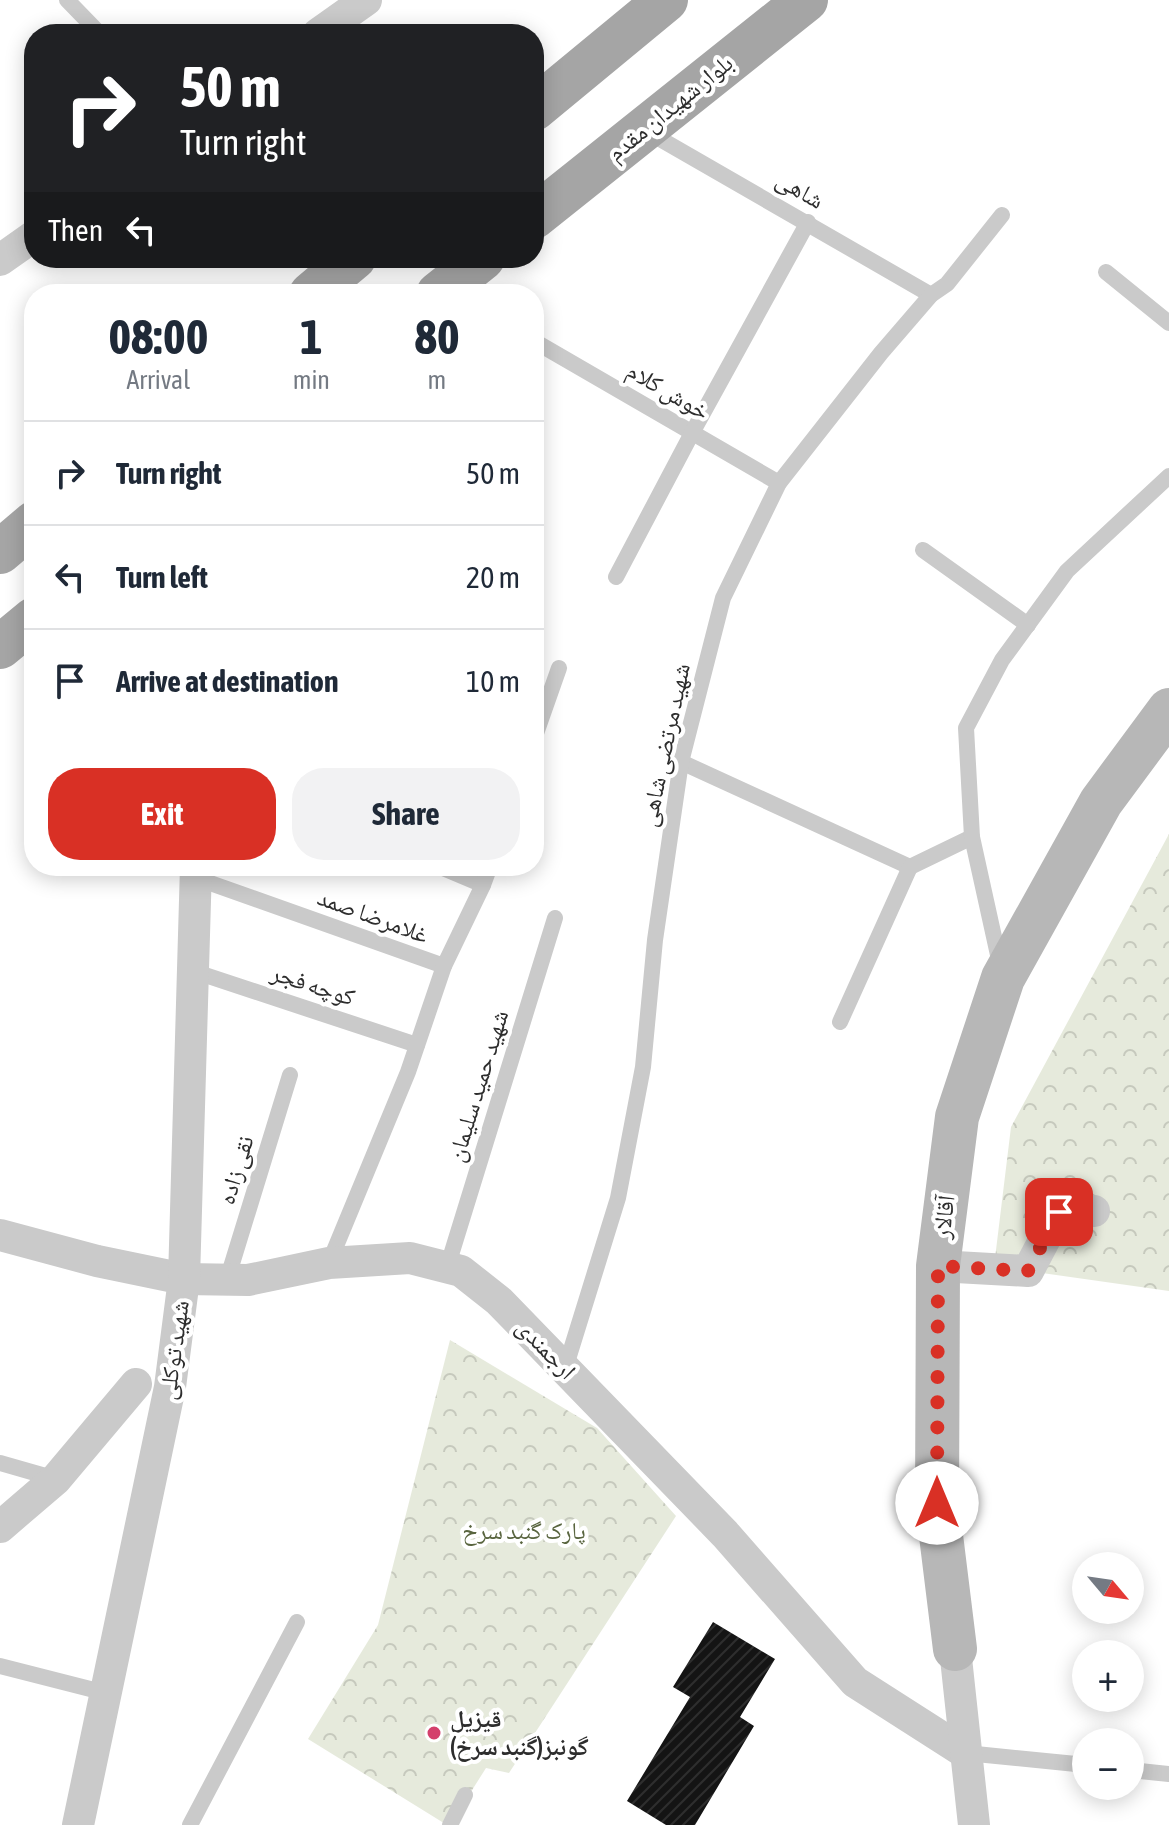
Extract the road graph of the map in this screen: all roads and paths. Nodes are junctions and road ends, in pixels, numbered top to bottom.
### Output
1 (67, 0) edge
2 (366, 0) edge
3 (666, 0) edge
4 (806, 0) edge
5 (90, 24) edge
6 (332, 24) edge
7 (544, 101) edge
8 (643, 129) junction
9 (544, 209) edge
10 (1002, 215) dead end
11 (808, 222) junction
12 (24, 243) edge
13 (0, 260) edge
14 (342, 268) edge
15 (471, 268) edge
16 (1106, 272) dead end
17 (323, 284) edge
18 (453, 284) edge
19 (931, 295) junction
20 (1169, 323) edge
21 (544, 349) edge
22 (692, 433) junction
23 (1169, 476) edge
24 (779, 483) junction
25 (24, 532) edge
26 (923, 550) dead end
27 (0, 552) edge
28 (616, 577) dead end
29 (1028, 625) junction
30 (24, 627) edge
31 (0, 647) edge
32 (559, 668) dead end
33 (1169, 710) edge
34 (544, 711) edge
35 (681, 762) junction
36 (972, 837) junction
37 (910, 867) junction
38 (196, 876) edge
39 (207, 876) edge
40 (462, 876) edge
41 (486, 876) edge
42 (483, 885) junction
43 (555, 918) dead end
44 (444, 966) junction
45 (193, 971) junction
46 (1003, 978) junction
47 (840, 1022) dead end
48 (417, 1045) junction
49 (290, 1075) dead end
50 (1094, 1211) dead end
51 (0, 1235) edge
52 (329, 1263) junction
53 (938, 1266) junction
54 (447, 1268) junction
55 (184, 1279) junction
56 (227, 1280) junction
57 (565, 1369) junction
58 (136, 1384) dead end
59 (0, 1463) edge
60 (56, 1479) junction
61 (0, 1527) edge
62 (297, 1622) dead end
63 (955, 1649) joint
64 (0, 1666) edge
65 (106, 1693) junction
66 (966, 1753) junction
67 (1072, 1764) edge
68 (1144, 1771) edge
69 (1169, 1774) edge
70 (465, 1795) dead end
71 (78, 1825) edge
72 (190, 1825) edge
73 (450, 1825) edge
74 (974, 1825) edge

1 - 5 lane
2 - 6 street
3 - 7 main road
4 - 8 main road, بلوار شهیدان مقدم
8 - 9 main road, بلوار شهیدان مقدم
8 - 11 lane, شاهی
10 - 19 lane, شهید مرتضی شاهی
11 - 19 lane, شاهی
11 - 22 lane
12 - 13 street
14 - 17 main road
15 - 18 main road
16 - 20 lane
19 - 24 lane, شهید مرتضی شاهی
21 - 22 lane, خوش کلام
22 - 24 lane, خوش کلام
22 - 28 lane
23 - 29 lane
24 - 35 lane, شهید مرتضی شاهی
25 - 27 main road
26 - 29 lane
29 - 36 lane
30 - 31 main road
32 - 34 lane
33 - 46 street, آقالار
35 - 37 lane
35 - 57 lane, شهید مرتضی شاهی
36 - 37 lane
36 - 46 lane
37 - 47 lane
38 - 45 street, شهید توکلی
39 - 44 lane, غلامرضا صمد
40 - 42 lane
41 - 42 lane
42 - 44 lane
43 - 54 lane, شهید حمید سلیمان
44 - 48 lane
45 - 48 lane, كوچه فجر
45 - 55 street, شهید توکلی
46 - 53 street, آقالار
48 - 52 lane
49 - 56 lane, نقی زاده
50 - 53 street
51 - 55 street, ارجمندی
52 - 54 street, ارجمندی
52 - 56 street, ارجمندی
53 - 63 street, آقالار
54 - 57 street, ارجمندی
55 - 56 street, ارجمندی
55 - 65 street, شهید توکلی
57 - 66 street, ارجمندی
58 - 60 street
59 - 60 lane
60 - 61 street
62 - 72 lane
63 - 66 street, آقالار
64 - 65 lane
65 - 71 street, شهید توکلی
66 - 67 lane
66 - 74 street, آقالار
68 - 69 lane
70 - 73 lane

